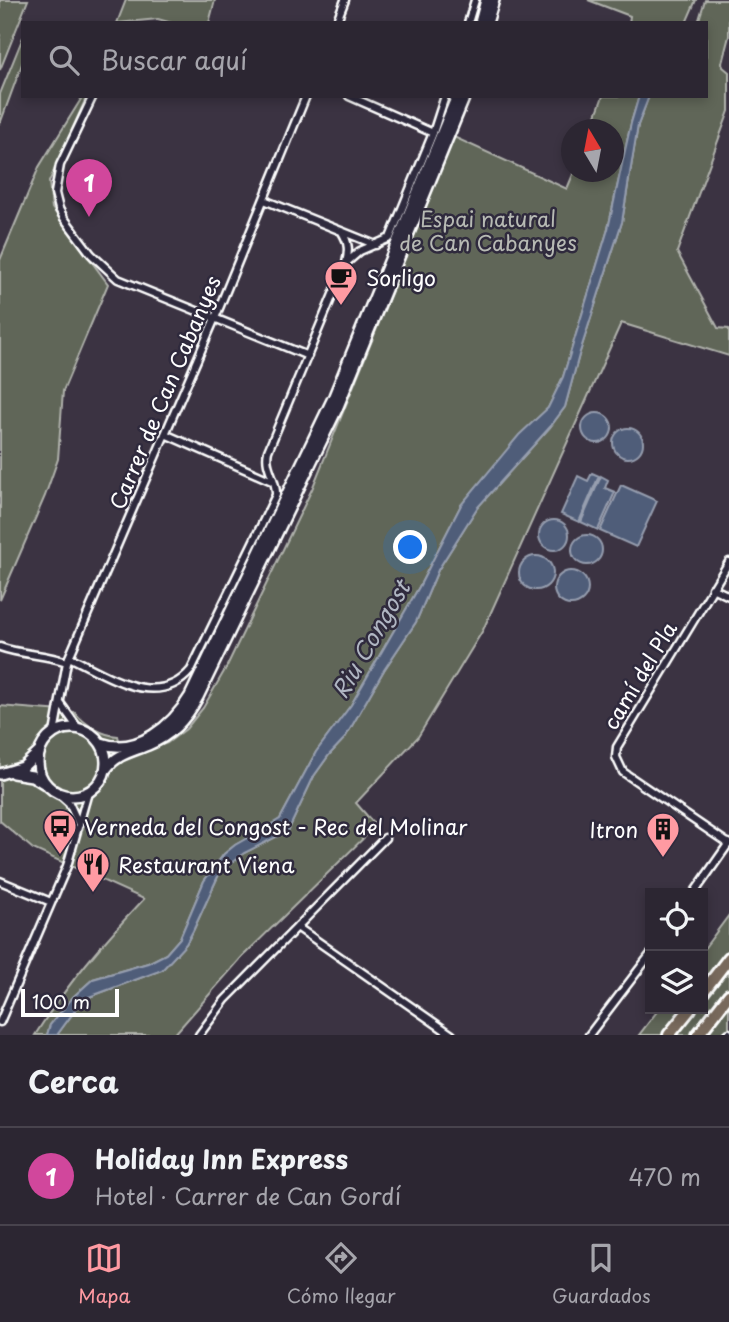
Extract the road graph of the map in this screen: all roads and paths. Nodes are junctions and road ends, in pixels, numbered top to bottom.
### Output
1 (345, 0) edge
2 (475, 0) edge
3 (486, 0) edge
4 (494, 0) edge
5 (337, 21) edge
6 (469, 21) edge
7 (481, 21) edge
8 (489, 21) edge
9 (92, 98) edge
10 (305, 98) edge
11 (354, 98) edge
12 (444, 98) edge
13 (456, 98) edge
14 (464, 98) edge
15 (433, 133) junction
16 (264, 200) junction
17 (342, 232) junction
18 (377, 245) junction
19 (346, 263) junction
20 (215, 318) junction
21 (308, 356) junction
22 (165, 434) junction
23 (273, 482) junction
24 (729, 562) edge
25 (712, 588) junction
26 (729, 596) edge
27 (0, 647) edge
28 (68, 659) junction
29 (61, 703) junction
30 (78, 729) junction
31 (54, 733) junction
32 (100, 743) junction
33 (40, 750) junction
34 (106, 769) junction
35 (5, 773) edge
36 (46, 785) junction
37 (95, 788) junction
38 (61, 794) junction
39 (79, 825) junction
40 (385, 838) dead end
41 (729, 844) edge
42 (0, 881) edge
43 (698, 888) edge
44 (51, 902) junction
45 (297, 927) junction
46 (729, 958) edge
47 (645, 962) edge
48 (708, 985) edge
49 (729, 995) edge
50 (686, 1014) edge
51 (0, 1022) edge
52 (200, 1035) edge
53 (452, 1035) edge
54 (589, 1035) edge
55 (669, 1035) edge
56 (698, 1035) edge

1 - 5 street
2 - 6 street
3 - 7 street
4 - 8 street
9 - 20 street
10 - 16 street, Carrer de Can Cabanyes
11 - 15 street
12 - 15 street
13 - 32 street
14 - 34 street
15 - 18 street
16 - 17 street
16 - 20 street, Carrer de Can Cabanyes
17 - 18 street
17 - 19 street
18 - 19 street
19 - 21 street
20 - 21 street
20 - 22 street, Carrer de Can Cabanyes
21 - 23 street
22 - 23 street
22 - 28 street, Carrer de Can Cabanyes
23 - 28 street
24 - 25 street, camí del Pla
25 - 26 street
25 - 41 street, camí del Pla
27 - 28 street
28 - 29 street, Carrer de Can Cabanyes
29 - 30 street
29 - 31 street, Carrer de Can Cabanyes
30 - 31 street
30 - 32 street
31 - 33 street
32 - 34 street
33 - 35 street
33 - 36 street
34 - 37 street
35 - 36 street
36 - 38 street
37 - 38 street
37 - 39 street
38 - 39 street
39 - 44 street
40 - 45 street
41 - 43 street
42 - 44 street
44 - 51 street
45 - 52 street
45 - 53 street
46 - 48 highway
47 - 54 street
49 - 56 highway
50 - 55 highway

